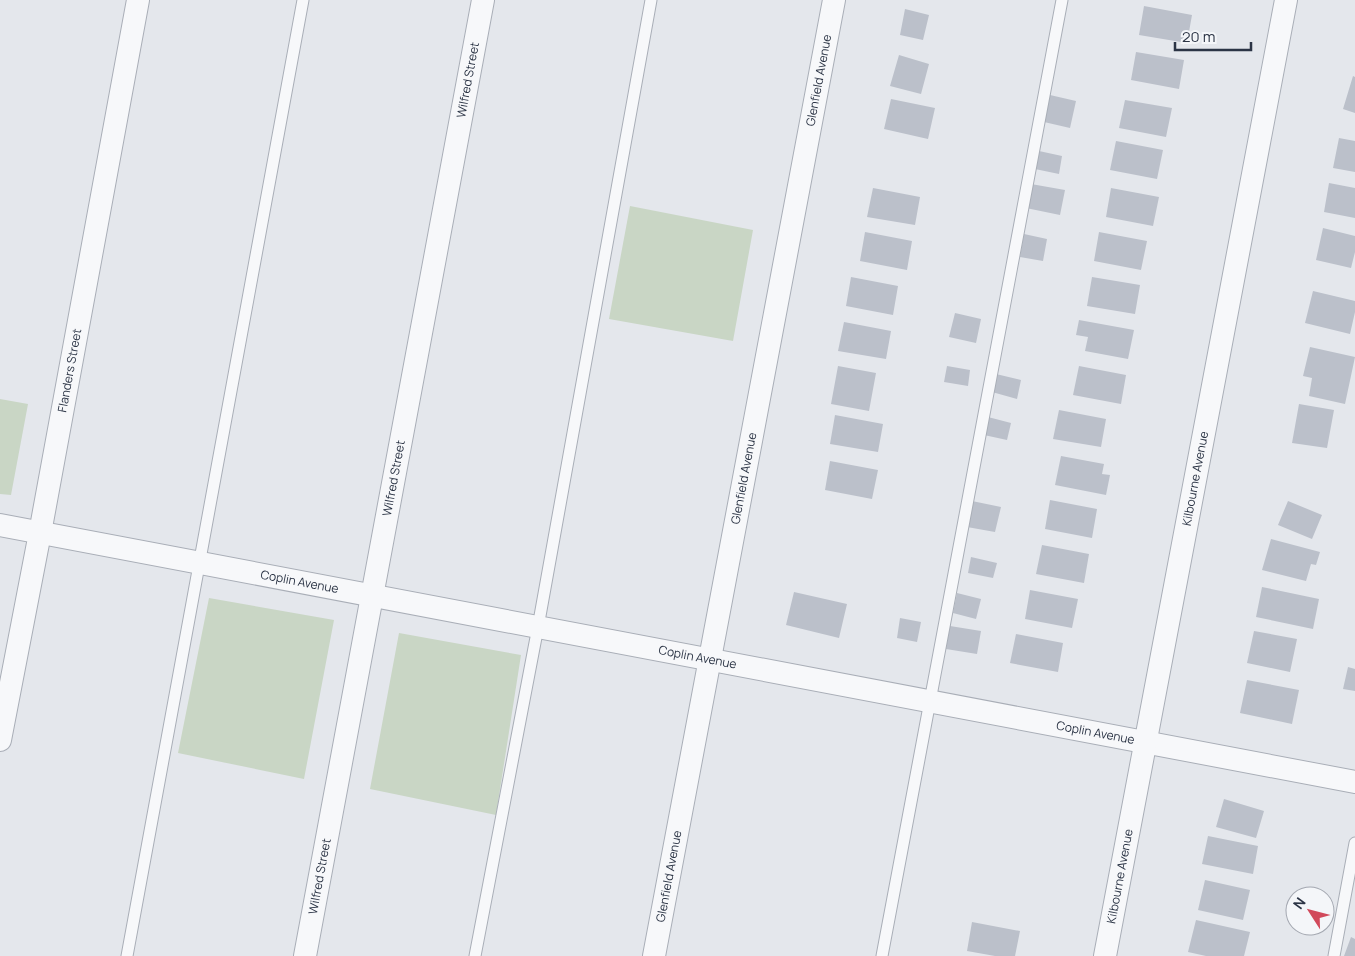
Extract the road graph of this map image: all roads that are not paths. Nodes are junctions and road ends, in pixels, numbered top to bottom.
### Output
1 (138, 0) edge
2 (303, 0) edge
3 (483, 0) edge
4 (651, 0) edge
5 (834, 0) edge
6 (1062, 0) edge
7 (1286, 0) edge
8 (0, 526) edge
9 (40, 532) junction
10 (199, 563) junction
11 (372, 596) junction
12 (538, 627) junction
13 (711, 660) junction
14 (930, 701) junction
15 (0, 740) edge
16 (1145, 742) junction
17 (1355, 782) edge
18 (1355, 844) edge
19 (127, 956) edge
20 (305, 956) edge
21 (475, 956) edge
22 (654, 956) edge
23 (882, 956) edge
24 (1105, 956) edge
25 (1334, 956) edge

1 - 9 street, Flanders Street
2 - 10 lane
3 - 11 street, Wilfred Street
4 - 12 lane
5 - 13 street, Glenfield Avenue
6 - 14 lane
7 - 16 street, Kilbourne Avenue
8 - 9 street, Coplin Avenue
9 - 10 street, Coplin Avenue
9 - 15 street, Flanders Street
10 - 11 street, Coplin Avenue
10 - 19 lane
11 - 12 street, Coplin Avenue
11 - 20 street, Wilfred Street
12 - 13 street, Coplin Avenue
12 - 21 lane
13 - 14 street, Coplin Avenue
13 - 22 street, Glenfield Avenue
14 - 16 street, Coplin Avenue
14 - 23 lane
16 - 17 street, Coplin Avenue
16 - 24 street, Kilbourne Avenue
18 - 25 lane

